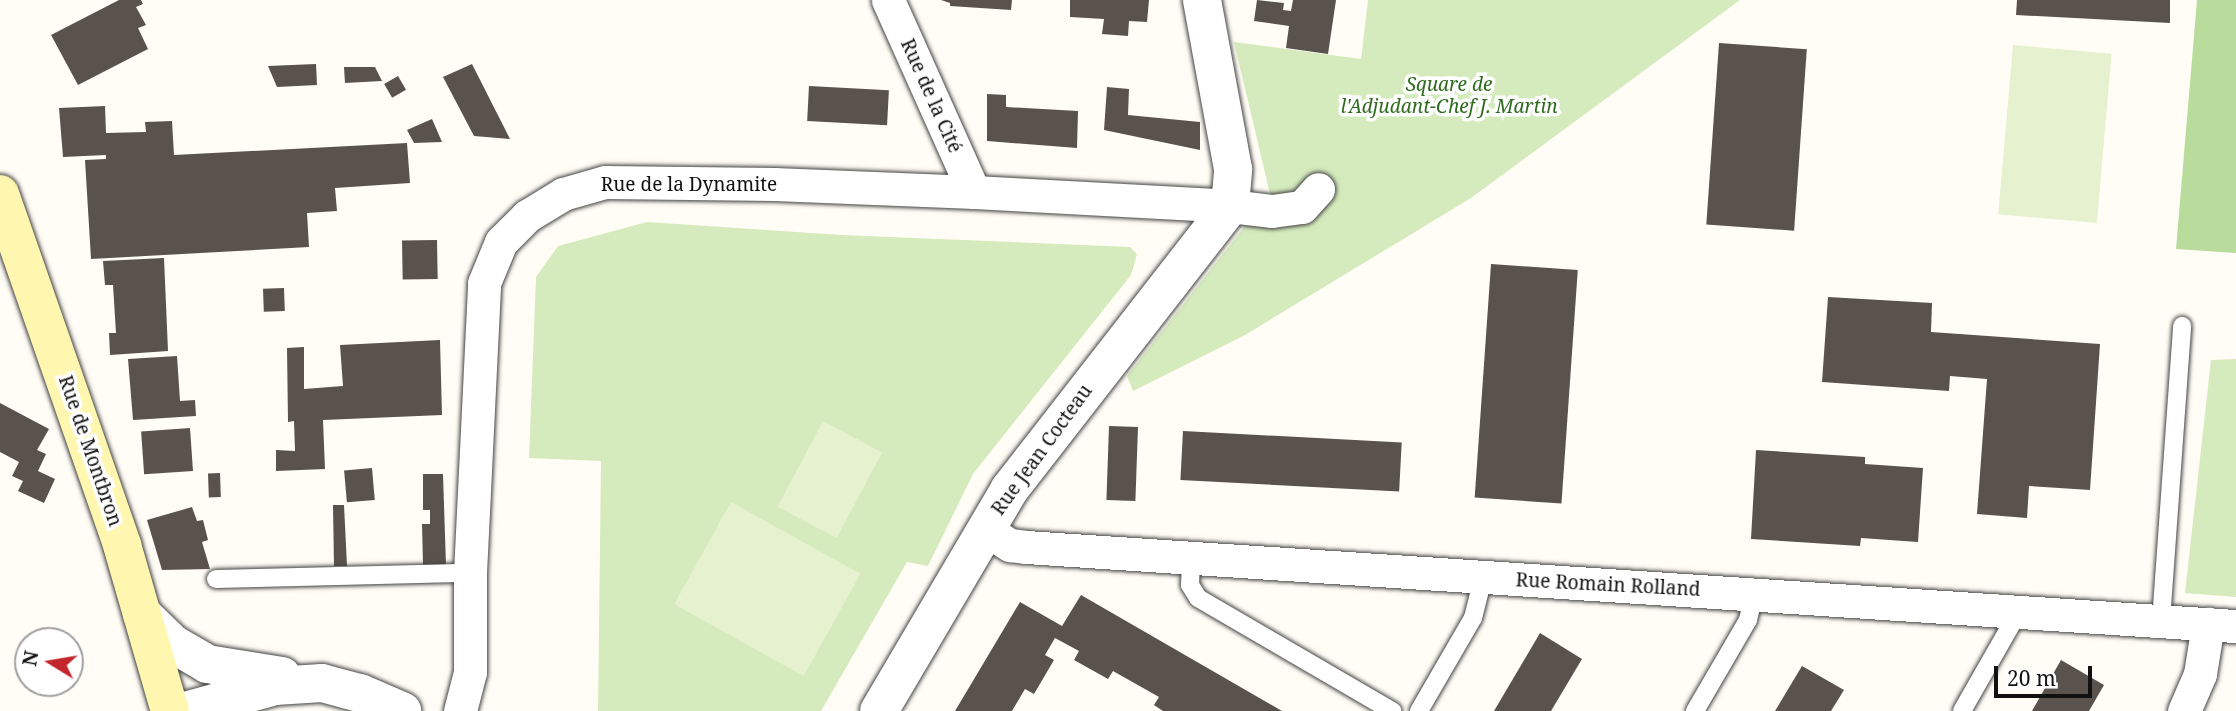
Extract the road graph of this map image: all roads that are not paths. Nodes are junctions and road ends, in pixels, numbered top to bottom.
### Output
1 (888, 0) edge
2 (1202, 0) edge
3 (1318, 189) dead end
4 (974, 192) junction
5 (0, 194) edge
6 (1230, 205) junction
7 (2182, 326) dead end
8 (985, 529) junction
9 (1191, 558) junction
10 (470, 573) junction
11 (1483, 578) junction
12 (216, 579) dead end
13 (1754, 594) junction
14 (2018, 613) junction
15 (142, 614) junction
16 (2161, 621) junction
17 (2222, 625) edge
18 (322, 683) junction
19 (170, 711) edge
20 (185, 711) edge
21 (402, 711) edge
22 (460, 711) edge
23 (878, 711) edge
24 (1392, 711) edge
25 (1419, 711) edge
26 (1695, 711) edge
27 (1962, 711) edge
28 (2184, 711) edge

1 - 4 street, Rue de la Cité
2 - 6 street
3 - 6 street, Rue de la Dynamite
4 - 6 street, Rue de la Dynamite
4 - 10 street, Rue de la Dynamite
5 - 15 main road, Rue de Montbron
6 - 8 street, Rue Jean Cocteau
7 - 16 lane
8 - 9 street, Rue Romain Rolland
8 - 23 street, Rue Jean Cocteau
9 - 11 street, Rue Romain Rolland
9 - 24 lane
10 - 12 lane
10 - 22 street, Rue de la Dynamite
11 - 13 street, Rue Romain Rolland
11 - 25 lane
13 - 14 street, Rue Romain Rolland
13 - 26 lane
14 - 16 street, Rue Romain Rolland
14 - 27 lane
15 - 18 street
15 - 19 main road, Rue de Montbron
16 - 17 street, Rue Romain Rolland
17 - 28 street
18 - 20 street
18 - 21 street

